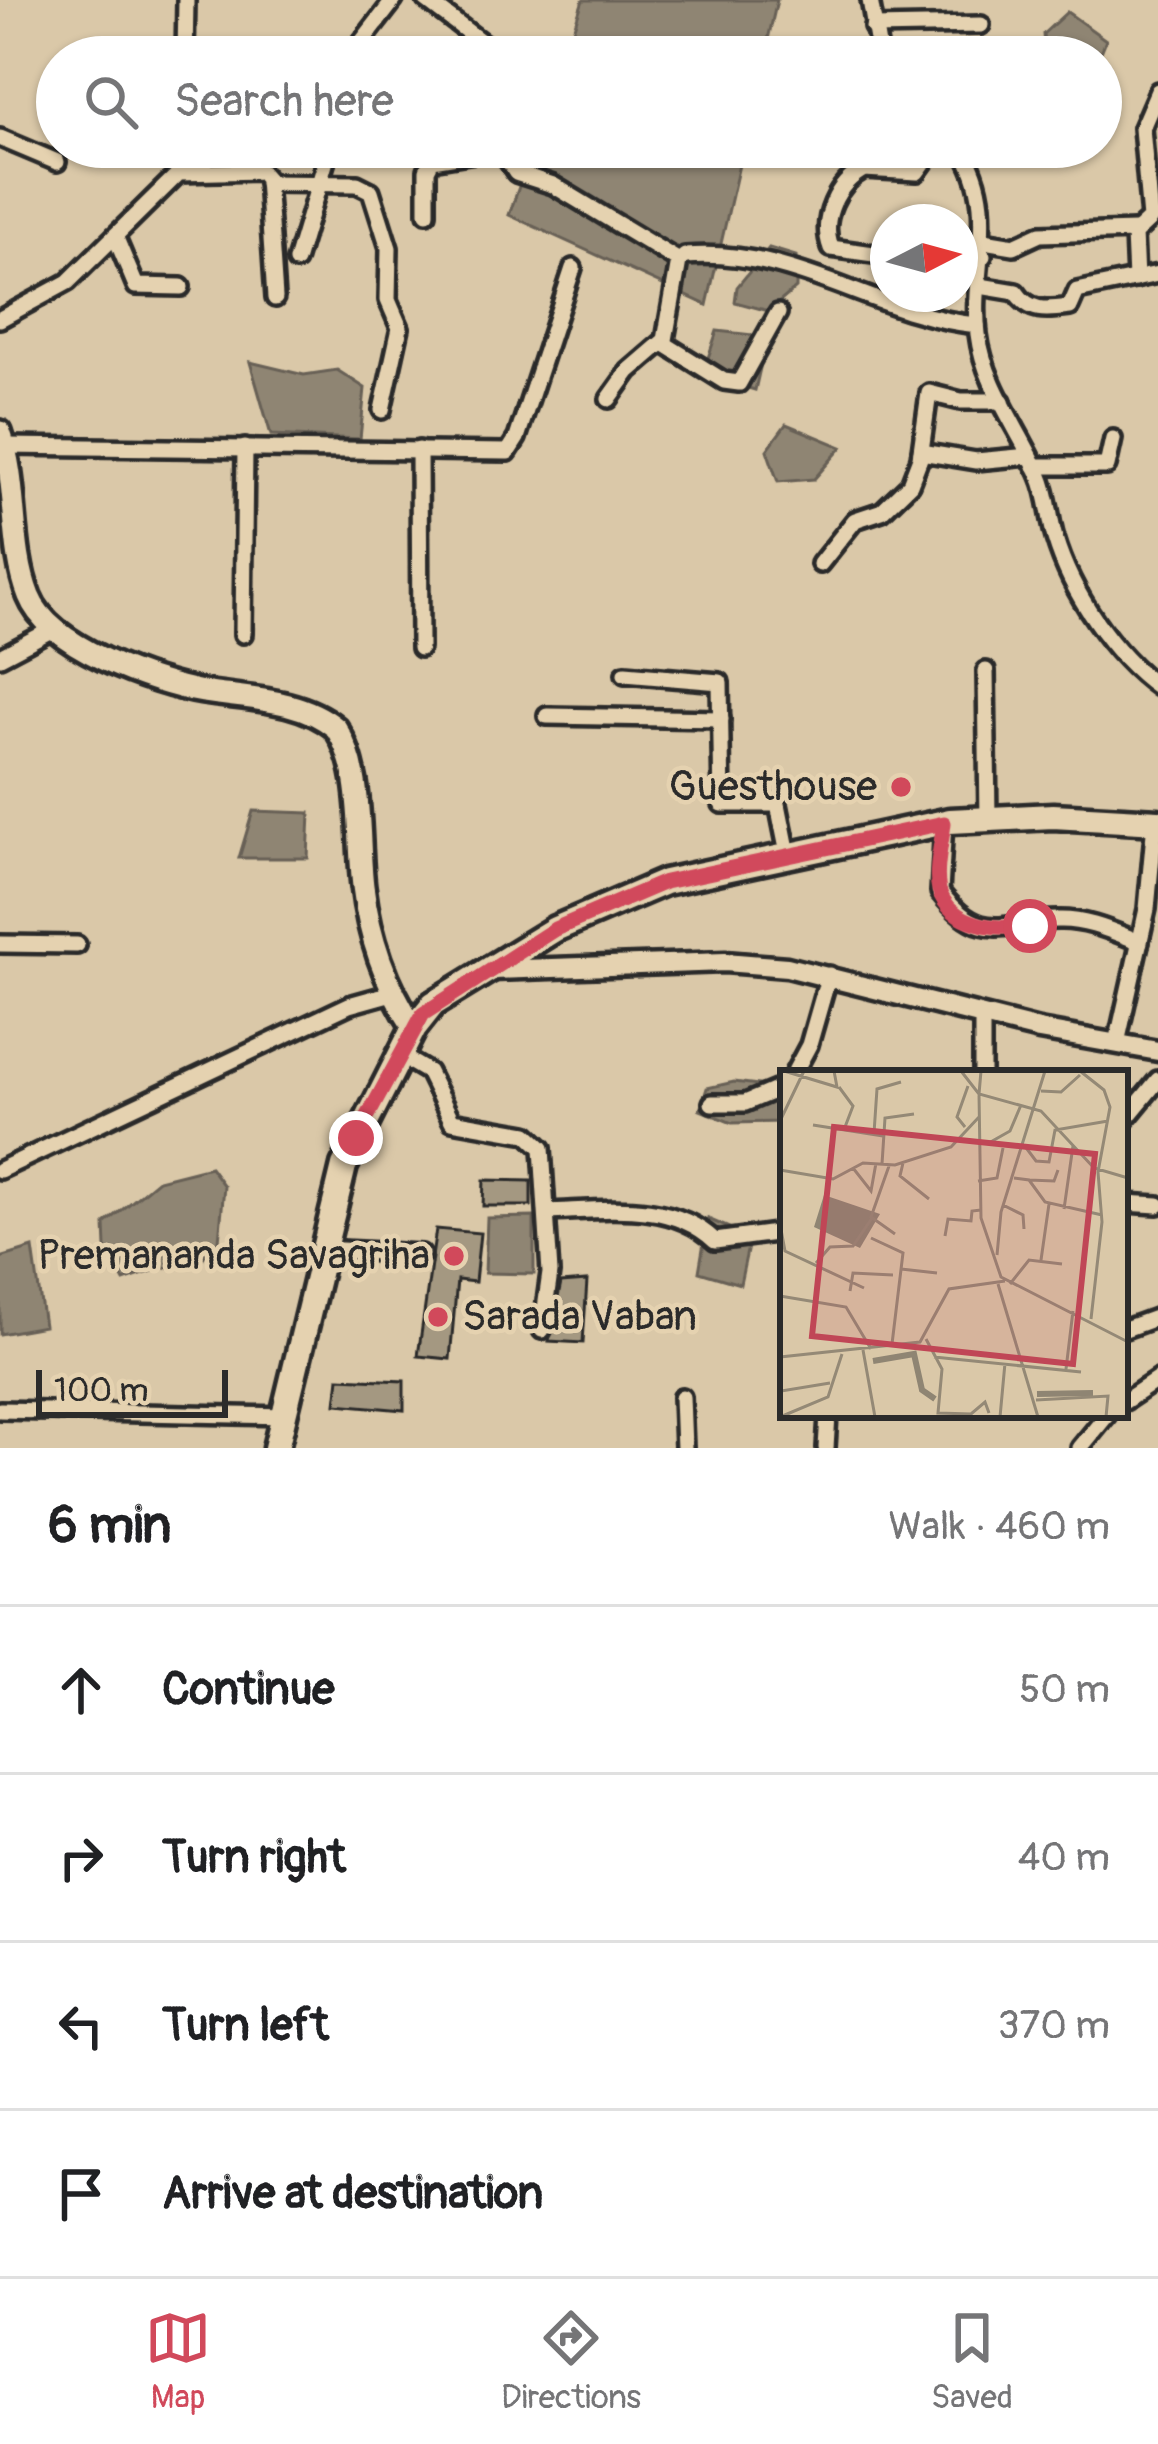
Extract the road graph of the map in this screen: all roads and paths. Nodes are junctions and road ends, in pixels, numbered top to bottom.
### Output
1 (186, 0) edge
2 (394, 0) edge
3 (426, 0) edge
4 (870, 0) edge
5 (981, 25) dead end
6 (873, 27) junction
7 (185, 36) edge
8 (370, 36) edge
9 (473, 36) edge
10 (875, 36) edge
11 (1158, 91) edge
12 (0, 138) edge
13 (36, 153) edge
14 (179, 168) edge
15 (324, 168) edge
16 (428, 168) edge
17 (513, 168) edge
18 (920, 168) edge
19 (972, 168) edge
20 (179, 173) junction
21 (267, 183) junction
22 (319, 185) junction
23 (428, 212) dead end
24 (1147, 227) edge
25 (116, 236) junction
26 (983, 248) junction
27 (978, 250) edge
28 (870, 253) edge
29 (296, 261) dead end
30 (680, 261) junction
31 (573, 268) dead end
32 (1158, 274) edge
33 (1136, 279) junction
34 (980, 286) junction
35 (181, 287) dead end
36 (274, 298) dead end
37 (778, 313) dead end
38 (0, 320) edge
39 (977, 325) junction
40 (663, 343) junction
41 (609, 399) dead end
42 (1003, 401) junction
43 (382, 410) dead end
44 (3, 439) edge
45 (1113, 439) dead end
46 (245, 448) junction
47 (419, 450) junction
48 (921, 452) junction
49 (1032, 461) junction
50 (820, 564) dead end
51 (51, 630) junction
52 (243, 634) dead end
53 (420, 647) dead end
54 (0, 657) edge
55 (986, 671) dead end
56 (625, 674) dead end
57 (1158, 687) edge
58 (547, 716) dead end
59 (721, 719) junction
60 (988, 819) junction
61 (1156, 822) edge
62 (944, 823) junction
63 (1156, 852) edge
64 (788, 854) junction
65 (1140, 942) junction
66 (0, 944) edge
67 (77, 945) dead end
68 (488, 970) junction
69 (829, 975) junction
70 (392, 993) junction
71 (982, 1016) junction
72 (414, 1028) junction
73 (1117, 1043) junction
74 (1158, 1052) edge
75 (401, 1057) junction
76 (796, 1070) edge
77 (982, 1070) edge
78 (1158, 1080) edge
79 (780, 1088) edge
80 (712, 1103) dead end
81 (1128, 1116) edge
82 (0, 1170) edge
83 (1128, 1204) edge
84 (1158, 1205) edge
85 (548, 1212) junction
86 (780, 1232) edge
87 (322, 1250) junction
88 (421, 1254) dead end
89 (1158, 1317) edge
90 (1128, 1328) edge
91 (542, 1330) dead end
92 (1158, 1378) edge
93 (682, 1397) dead end
94 (1128, 1399) edge
95 (0, 1410) edge
96 (286, 1416) junction
97 (828, 1418) edge
98 (1104, 1418) edge
99 (277, 1448) edge
100 (684, 1448) edge
101 (826, 1448) edge
102 (1080, 1448) edge

1 - 7 street
2 - 8 street
3 - 9 street
4 - 6 street
5 - 6 street
6 - 10 street
11 - 24 street
12 - 13 street
14 - 20 street
15 - 22 street
16 - 23 street
17 - 30 street
18 - 28 street
19 - 26 street
20 - 21 street
20 - 25 street
21 - 22 street
21 - 36 street
22 - 29 street
22 - 43 street
24 - 26 street
24 - 33 street
25 - 35 street
25 - 38 street
26 - 27 street
26 - 34 street
30 - 39 street
30 - 40 street
31 - 47 street
32 - 33 street
33 - 34 street
34 - 39 street
37 - 40 street
39 - 42 street
40 - 41 street
42 - 48 street
42 - 49 street
44 - 46 street
44 - 51 main road
45 - 49 street
46 - 47 street
46 - 52 street
47 - 53 street
48 - 49 street
48 - 50 street
49 - 57 street
51 - 54 street
51 - 70 main road
55 - 60 street
56 - 59 street
58 - 59 street
59 - 64 street
60 - 61 main road
60 - 62 main road
61 - 63 street
62 - 64 main road
62 - 65 street
63 - 65 street
64 - 68 main road
65 - 73 street
66 - 67 street
68 - 69 street
68 - 72 main road
69 - 71 street
69 - 76 street
70 - 72 main road
70 - 82 street
71 - 73 street
71 - 77 street
72 - 75 main road
73 - 74 street
75 - 85 street
75 - 87 main road
78 - 81 street
79 - 80 street
83 - 84 street
85 - 86 street
85 - 91 street
87 - 88 street
87 - 96 main road
89 - 90 street
92 - 94 street
93 - 100 street
95 - 96 street
96 - 99 main road
97 - 101 street
98 - 102 street

